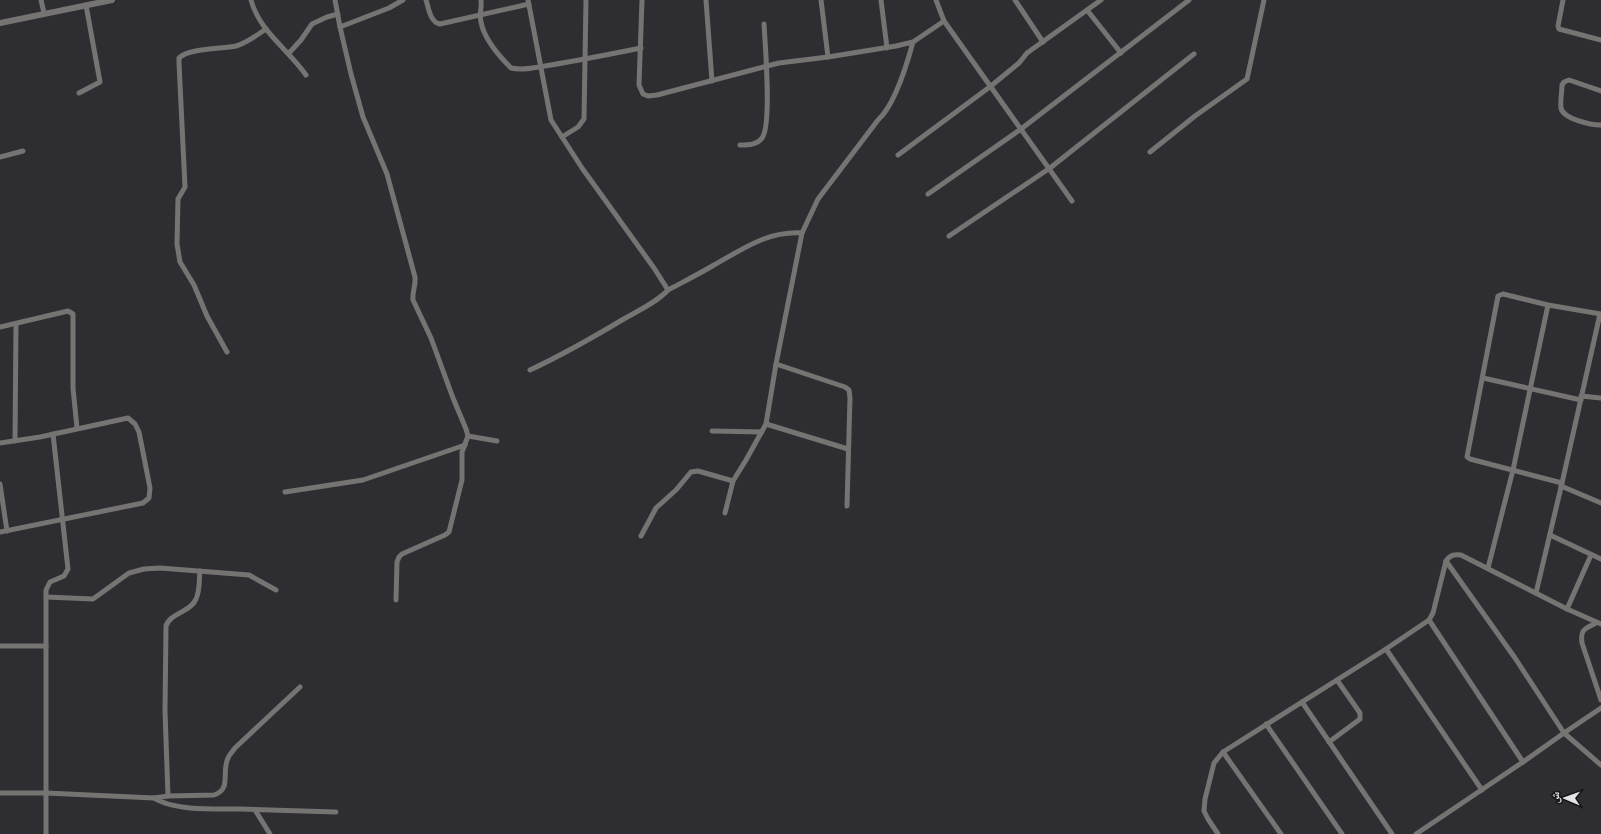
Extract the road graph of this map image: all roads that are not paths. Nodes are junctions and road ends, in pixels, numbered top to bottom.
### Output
1 (41, 0) edge
2 (112, 0) edge
3 (251, 0) edge
4 (336, 0) edge
5 (403, 0) edge
6 (426, 0) edge
7 (481, 0) edge
8 (586, 0) edge
9 (642, 0) edge
10 (706, 0) edge
11 (821, 0) edge
12 (881, 0) edge
13 (936, 0) edge
14 (1015, 0) edge
15 (1101, 0) edge
16 (1189, 0) edge
17 (1264, 0) edge
18 (1563, 0) edge
19 (98, 1) edge
20 (528, 2) edge
21 (86, 5) junction
22 (1087, 10) junction
23 (44, 13) junction
24 (338, 14) junction
25 (481, 14) junction
26 (944, 21) junction
27 (0, 23) edge
28 (764, 24) dead end
29 (340, 27) junction
30 (266, 29) junction
31 (1601, 40) edge
32 (912, 42) junction
33 (1043, 42) junction
34 (641, 48) junction
35 (886, 48) junction
36 (289, 53) junction
37 (1121, 53) junction
38 (1194, 54) dead end
39 (828, 57) junction
40 (584, 60) junction
41 (540, 66) junction
42 (767, 68) junction
43 (306, 75) dead end
44 (712, 81) junction
45 (991, 86) junction
46 (1601, 91) edge
47 (79, 93) dead end
48 (1601, 125) edge
49 (1021, 129) junction
50 (562, 137) junction
51 (740, 144) dead end
52 (23, 151) dead end
53 (1150, 152) dead end
54 (898, 156) dead end
55 (0, 157) edge
56 (1050, 168) junction
57 (928, 194) dead end
58 (1072, 201) dead end
59 (802, 233) junction
60 (949, 236) dead end
61 (668, 290) junction
62 (1548, 305) junction
63 (1600, 314) edge
64 (16, 324) junction
65 (0, 327) edge
66 (227, 352) dead end
67 (776, 364) junction
68 (530, 370) dead end
69 (1483, 378) junction
70 (1530, 388) junction
71 (1581, 398) junction
72 (1601, 398) edge
73 (766, 424) junction
74 (77, 428) junction
75 (712, 431) dead end
76 (762, 432) junction
77 (53, 434) junction
78 (468, 436) junction
79 (15, 441) junction
80 (497, 441) dead end
81 (0, 443) edge
82 (465, 444) junction
83 (848, 449) junction
84 (1513, 470) junction
85 (733, 481) junction
86 (0, 484) edge
87 (1562, 484) junction
88 (285, 492) dead end
89 (1601, 503) edge
90 (847, 506) dead end
91 (725, 513) dead end
92 (63, 520) junction
93 (7, 531) junction
94 (0, 532) edge
95 (1550, 535) junction
96 (641, 536) dead end
97 (1591, 554) junction
98 (1601, 559) edge
99 (1446, 560) junction
100 (1488, 568) junction
101 (200, 571) junction
102 (276, 590) dead end
103 (1536, 593) junction
104 (46, 597) junction
105 (396, 600) dead end
106 (1567, 609) junction
107 (1429, 620) junction
108 (1599, 624) edge
109 (0, 646) edge
110 (46, 646) junction
111 (1386, 649) junction
112 (1337, 680) junction
113 (300, 687) dead end
114 (1601, 700) edge
115 (1302, 702) junction
116 (1601, 708) edge
117 (1266, 724) junction
118 (1564, 733) junction
119 (1329, 742) junction
120 (1223, 752) junction
121 (1523, 762) junction
122 (1601, 765) edge
123 (1482, 790) junction
124 (0, 793) edge
125 (46, 793) junction
126 (168, 796) junction
127 (154, 798) junction
128 (255, 810) junction
129 (336, 812) dead end
130 (46, 834) edge
131 (270, 834) edge
132 (1218, 834) edge
133 (1281, 834) edge
134 (1342, 834) edge
135 (1392, 834) edge
136 (1416, 834) edge

1 - 23 street
2 - 19 street
3 - 30 street
4 - 24 street
5 - 29 street
6 - 25 street
7 - 25 street
8 - 40 street
9 - 34 street
10 - 44 street
11 - 39 street
12 - 35 street
13 - 26 street
14 - 33 street
15 - 22 street
16 - 37 street
17 - 53 street
18 - 31 street
19 - 21 street
20 - 25 street
20 - 41 street
21 - 23 street
21 - 47 street
22 - 33 street
22 - 37 street
23 - 27 street
24 - 29 street
24 - 36 street
25 - 41 street
26 - 32 street
26 - 45 street
28 - 42 street
29 - 78 street
30 - 36 street
30 - 66 street
32 - 35 street
32 - 59 street
33 - 45 street
34 - 40 street
34 - 44 street
35 - 39 street
36 - 43 street
37 - 49 street
38 - 56 street
39 - 42 street
40 - 41 street
40 - 50 street
41 - 50 street
42 - 44 street
42 - 51 street
45 - 49 street
45 - 54 street
46 - 48 street
49 - 56 street
49 - 57 street
50 - 61 street
52 - 55 street
56 - 58 street
56 - 60 street
59 - 61 street
59 - 67 street
61 - 68 street
62 - 63 street
62 - 69 street
62 - 70 street
63 - 71 street
64 - 65 street
64 - 74 street
64 - 79 street
67 - 73 street
67 - 83 street
69 - 70 street
69 - 84 street
70 - 71 street
70 - 84 street
71 - 72 street
71 - 87 street
73 - 76 street
73 - 83 street
74 - 77 street
74 - 92 street
75 - 76 street
76 - 85 street
77 - 79 street
77 - 92 street
78 - 80 street
78 - 82 street
79 - 81 street
82 - 88 street
82 - 105 street
83 - 90 street
84 - 87 street
84 - 100 street
85 - 91 street
85 - 96 street
86 - 93 street
87 - 89 street
87 - 95 street
92 - 93 street
92 - 104 street
93 - 94 street
95 - 97 street
95 - 103 street
97 - 98 street
97 - 106 street
99 - 100 street
99 - 107 street
99 - 118 street
100 - 103 street
101 - 102 street
101 - 104 street
101 - 126 street
103 - 106 street
104 - 110 street
106 - 108 street
107 - 111 street
107 - 121 street
108 - 114 street
109 - 110 street
110 - 125 street
111 - 112 street
111 - 123 street
112 - 115 street
112 - 119 street
113 - 126 street
115 - 117 street
115 - 119 street
116 - 118 street
117 - 120 street
117 - 134 street
118 - 121 street
118 - 122 street
119 - 135 street
120 - 132 street
120 - 133 street
121 - 123 street
123 - 136 street
124 - 125 street
125 - 127 street
125 - 130 street
126 - 127 street
127 - 128 street
128 - 129 street
128 - 131 street

